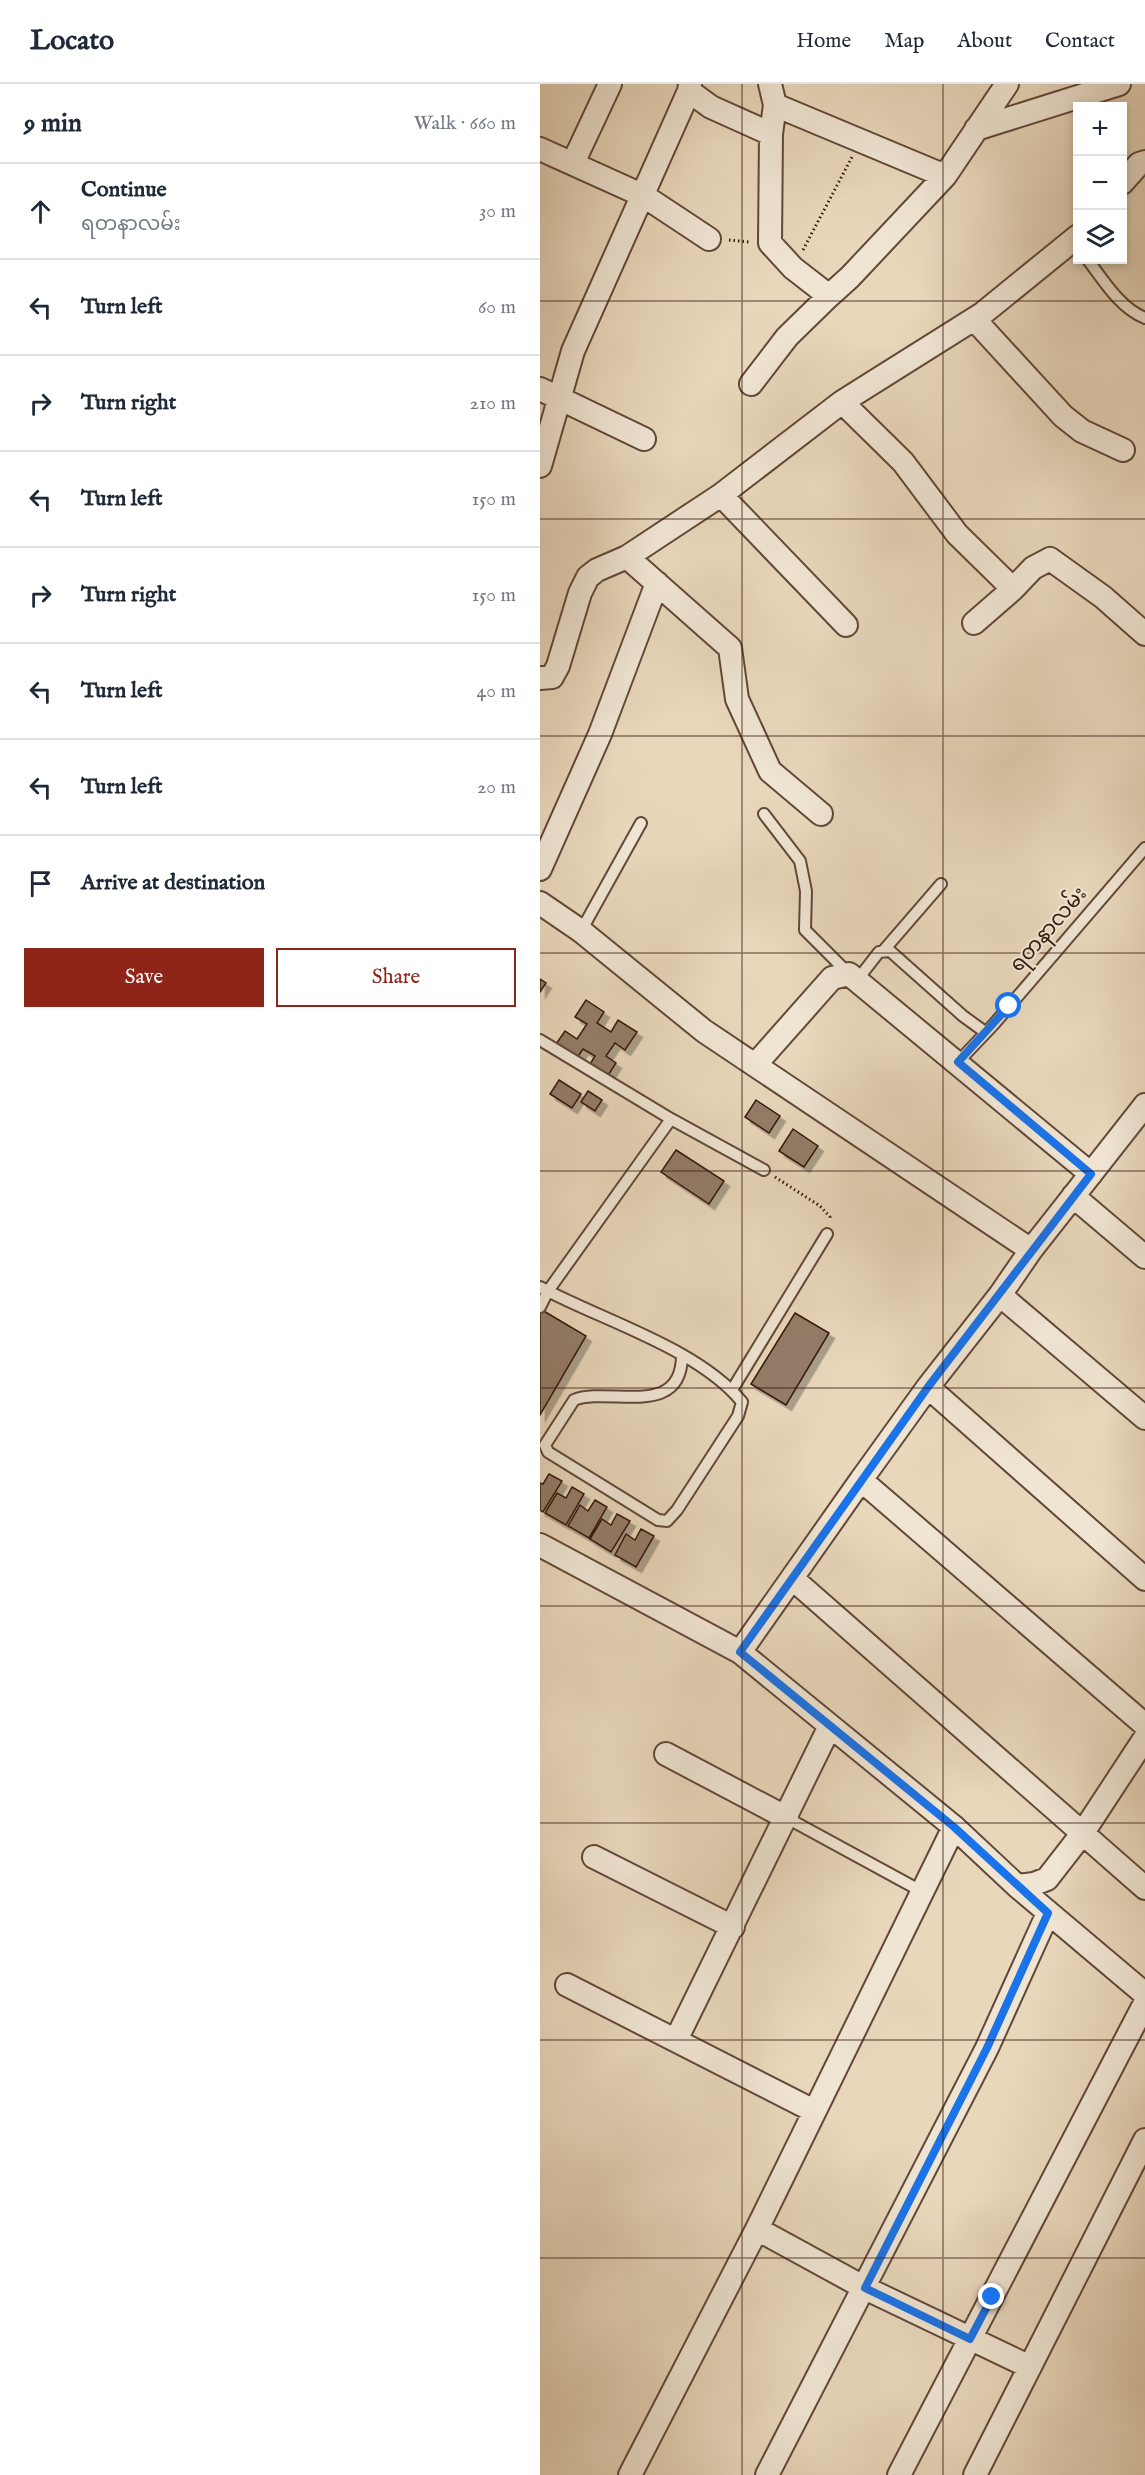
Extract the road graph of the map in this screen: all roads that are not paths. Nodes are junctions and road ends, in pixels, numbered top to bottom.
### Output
1 (610, 84) edge
2 (1007, 84) edge
3 (1119, 84) edge
4 (690, 88) edge
5 (772, 95) edge
6 (976, 129) junction
7 (771, 134) junction
8 (540, 149) edge
9 (1145, 162) edge
10 (573, 163) junction
11 (945, 176) junction
12 (1127, 177) edge
13 (644, 196) junction
14 (709, 239) road end
15 (1073, 243) edge
16 (1091, 264) edge
17 (829, 296) junction
18 (1145, 318) edge
19 (974, 319) junction
20 (751, 384) dead end
21 (549, 394) edge
22 (842, 402) junction
23 (644, 439) dead end
24 (1123, 450) dead end
25 (540, 466) edge
26 (721, 495) junction
27 (627, 557) junction
28 (657, 583) junction
29 (1013, 590) junction
30 (974, 623) dead end
31 (846, 625) dead end
32 (1145, 634) edge
33 (540, 678) edge
34 (764, 814) dead end
35 (821, 814) dead end
36 (641, 824) dead end
37 (1145, 848) edge
38 (540, 869) edge
39 (941, 884) dead end
40 (540, 903) edge
41 (581, 930) junction
42 (884, 950) junction
43 (854, 977) junction
44 (985, 1032) junction
45 (540, 1040) edge
46 (958, 1062) junction
47 (755, 1065) junction
48 (1145, 1105) edge
49 (671, 1119) junction
50 (764, 1170) road end
51 (1091, 1174) junction
52 (1073, 1196) junction
53 (827, 1234) road end
54 (1031, 1250) junction
55 (1145, 1257) edge
56 (544, 1289) edge
57 (1000, 1294) junction
58 (540, 1307) edge
59 (682, 1355) junction
60 (928, 1387) junction
61 (732, 1390) junction
62 (1145, 1418) edge
63 (861, 1480) junction
64 (540, 1545) edge
65 (793, 1579) junction
66 (1145, 1579) edge
67 (740, 1652) junction
68 (1145, 1725) edge
69 (830, 1726) junction
70 (1145, 1738) edge
71 (666, 1754) dead end
72 (787, 1818) junction
73 (954, 1827) junction
74 (1082, 1834) junction
75 (594, 1857) dead end
76 (1017, 1886) junction
77 (1145, 1888) edge
78 (921, 1891) junction
79 (1048, 1913) junction
80 (733, 1927) junction
81 (567, 1984) dead end
82 (1145, 1994) edge
83 (1145, 2003) edge
84 (676, 2040) junction
85 (814, 2111) junction
86 (1145, 2140) edge
87 (757, 2229) junction
88 (865, 2288) junction
89 (970, 2339) junction
90 (1030, 2367) junction
91 (630, 2475) edge
92 (767, 2475) edge
93 (899, 2475) edge
94 (975, 2475) edge

1 - 10 street
2 - 6 street
3 - 6 street
4 - 7 street
4 - 13 street
5 - 7 street
5 - 11 street
6 - 11 street
7 - 17 street
8 - 10 street
9 - 12 street
10 - 13 street
11 - 17 street
13 - 14 street
13 - 21 street
15 - 19 street
16 - 18 lane
17 - 20 street
19 - 22 street
19 - 24 street
21 - 23 street
21 - 25 street
22 - 26 street
22 - 29 street
26 - 27 street
26 - 31 street
27 - 28 street
27 - 33 street
28 - 35 street
28 - 38 street
29 - 30 street
29 - 32 street
34 - 43 lane
36 - 41 lane
37 - 44 lane, ရတနာလမ်း
39 - 42 lane
40 - 41 street
41 - 47 street
42 - 43 lane
42 - 44 lane
43 - 46 street
43 - 47 street
44 - 46 lane, ရတနာလမ်း
45 - 49 lane
46 - 51 street
47 - 54 street
48 - 51 street
49 - 50 lane
49 - 56 lane
51 - 52 street
52 - 54 street
52 - 55 street
53 - 61 lane
54 - 57 street
56 - 58 lane
56 - 59 lane
57 - 60 street
57 - 62 street
59 - 61 lane
59 - 61 lane
60 - 63 street
60 - 66 street
63 - 65 street
63 - 68 street
64 - 67 street
65 - 67 street
65 - 74 street
67 - 69 street
69 - 72 street
69 - 73 street
70 - 74 street
71 - 72 street
72 - 78 lane
72 - 80 street
73 - 76 street
73 - 78 street
74 - 76 street
74 - 77 street
75 - 80 street
76 - 79 street
78 - 85 street
79 - 82 street
79 - 88 street
80 - 84 street
81 - 84 street
83 - 89 street
84 - 85 street
85 - 87 street
86 - 90 street
87 - 88 street
87 - 91 street
88 - 89 street
88 - 92 street
89 - 90 street
89 - 93 street
90 - 94 street

